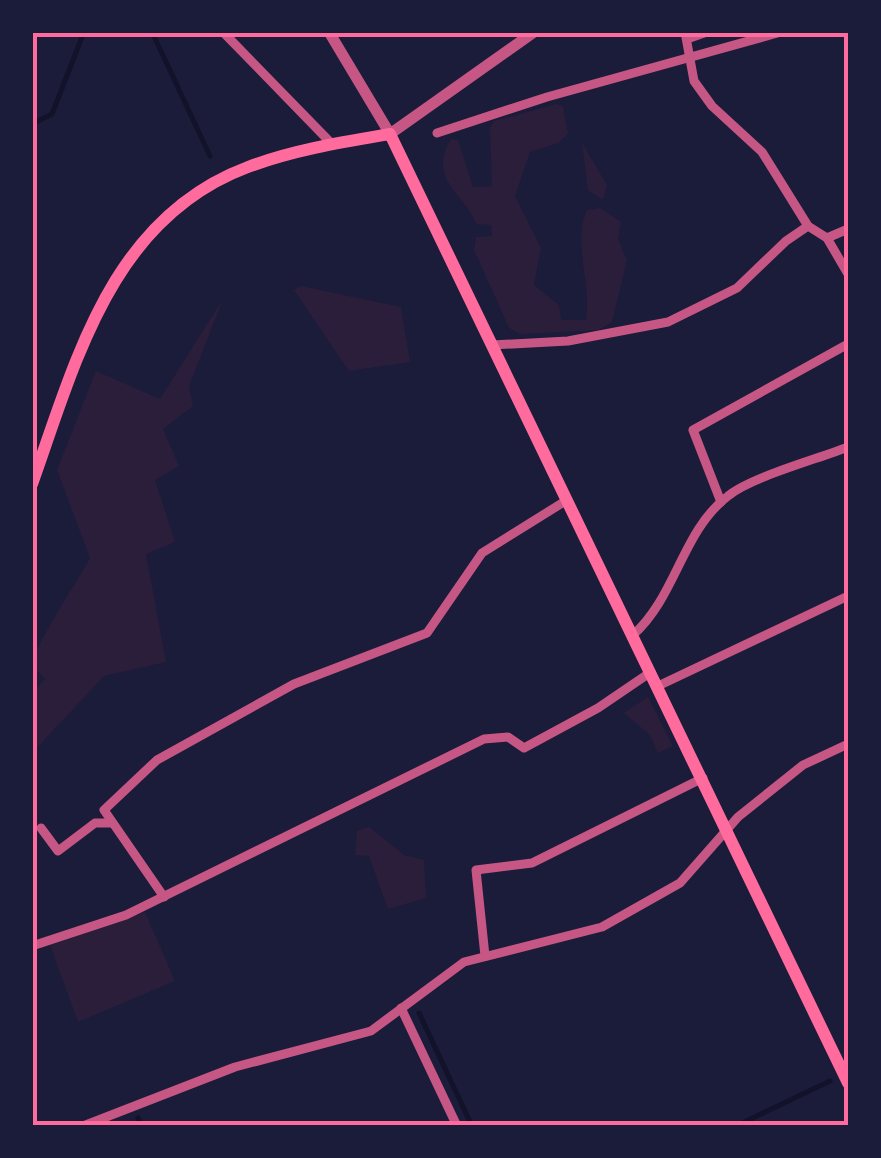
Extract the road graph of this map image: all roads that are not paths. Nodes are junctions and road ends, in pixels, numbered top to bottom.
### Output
1 (223, 32) edge
2 (329, 32) edge
3 (534, 32) edge
4 (707, 32) edge
5 (781, 32) edge
6 (686, 36) edge
7 (690, 57) junction
8 (437, 133) dead end
9 (390, 134) junction
10 (332, 144) junction
11 (808, 226) junction
12 (848, 229) edge
13 (827, 238) junction
14 (848, 274) edge
15 (848, 344) edge
16 (492, 345) junction
17 (32, 439) edge
18 (848, 446) edge
19 (46, 448) junction
20 (32, 484) edge
21 (567, 500) junction
22 (722, 502) junction
23 (848, 596) edge
24 (633, 634) junction
25 (651, 672) junction
26 (658, 686) junction
27 (848, 744) edge
28 (702, 778) junction
29 (112, 823) junction
30 (41, 828) dead end
31 (728, 829) junction
32 (164, 897) junction
33 (32, 946) edge
34 (485, 956) junction
35 (401, 1008) junction
36 (844, 1061) edge
37 (848, 1082) edge
38 (82, 1126) edge
39 (457, 1126) edge

1 - 10 street
2 - 9 street
3 - 9 street
4 - 6 street
5 - 7 street
6 - 7 street
7 - 8 street
7 - 11 street
9 - 10 main road
9 - 16 main road
10 - 19 main road
11 - 13 street
11 - 16 street
12 - 13 street
13 - 14 street
15 - 22 street
16 - 21 main road
17 - 19 street
18 - 22 street
19 - 20 main road
21 - 24 main road
21 - 29 street
22 - 24 street
23 - 26 street
24 - 25 main road
25 - 26 main road
25 - 32 street
26 - 28 main road
27 - 31 street
28 - 31 main road
28 - 34 street
29 - 30 street
29 - 32 street
31 - 34 street
31 - 36 main road
32 - 33 street
34 - 35 street
35 - 38 street
35 - 39 street
36 - 37 main road

